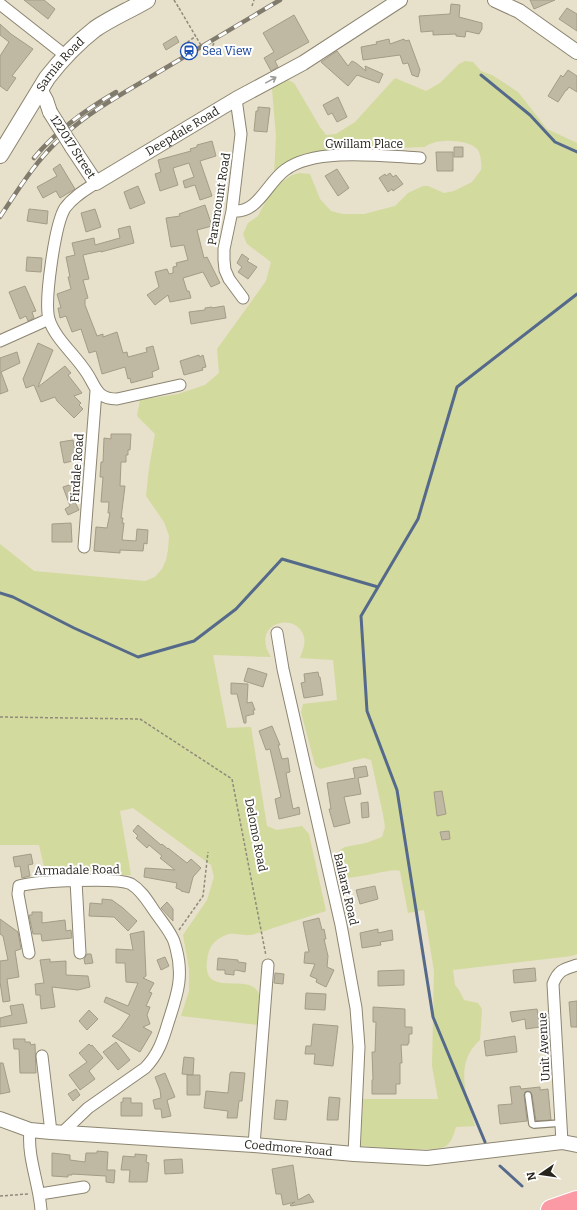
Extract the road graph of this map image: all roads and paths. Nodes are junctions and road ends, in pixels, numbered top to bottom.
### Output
1 (147, 0) edge
2 (174, 0) edge
3 (254, 0) edge
4 (495, 0) edge
5 (395, 2) edge
6 (0, 4) edge
7 (252, 6) dead end
8 (196, 36) junction
9 (214, 43) dead end
10 (186, 46) dead end
11 (577, 52) edge
12 (66, 56) junction
13 (40, 89) junction
14 (236, 99) junction
15 (0, 155) edge
16 (420, 158) dead end
17 (96, 183) junction
18 (232, 211) junction
19 (243, 298) dead end
20 (49, 319) junction
21 (0, 341) edge
22 (180, 385) dead end
23 (96, 391) junction
24 (84, 547) dead end
25 (277, 633) dead end
26 (0, 717) edge
27 (208, 852) dead end
28 (76, 881) junction
29 (173, 938) junction
30 (80, 953) dead end
31 (29, 954) dead end
32 (268, 965) joint
33 (577, 965) edge
34 (42, 1056) dead end
35 (528, 1095) dead end
36 (0, 1119) edge
37 (561, 1123) junction
38 (30, 1130) junction
39 (57, 1132) junction
40 (562, 1142) junction
41 (254, 1145) junction
42 (577, 1145) edge
43 (354, 1154) junction
44 (84, 1187) dead end
45 (40, 1194) junction
46 (0, 1196) edge
47 (577, 1201) edge
48 (41, 1210) edge
49 (551, 1210) edge

1 - 12 main road, Sarnia Road
2 - 8 path, bridge
3 - 7 path
4 - 11 street
14 -> 5 street, Deepdale Road
6 - 12 street
8 - 9 path, bridge
8 - 10 path
12 - 13 main road, Sarnia Road
13 - 15 main road, Sarnia Road
13 - 17 street, 122017 Street, bridge
14 - 17 street, Deepdale Road
14 - 18 street, Paramount Road
16 - 18 street, Gwillam Place
17 - 20 street, Deepdale Road
18 - 19 street, Paramount Road
20 - 21 street
20 - 23 street
22 - 23 street
23 - 24 street, Firdale Road
25 - 43 street, Ballarat Road
26 - 32 path, Delomo Road
27 - 29 path
28 - 29 street, Armadale Road
28 - 30 street
28 - 31 street, Armadale Road
29 - 39 street, Armadale Road
32 - 41 street
33 - 37 street, Unit Avenue
34 - 39 street
35 - 37 lane
36 - 38 street, Coedmore Road
37 - 40 street, Unit Avenue
38 - 39 street, Coedmore Road
38 - 45 street
39 - 41 street, Coedmore Road
40 - 42 street, Coedmore Road
40 - 43 street, Coedmore Road
41 - 43 street, Coedmore Road
44 - 45 street
45 - 46 path
45 - 48 street
47 - 49 highway

